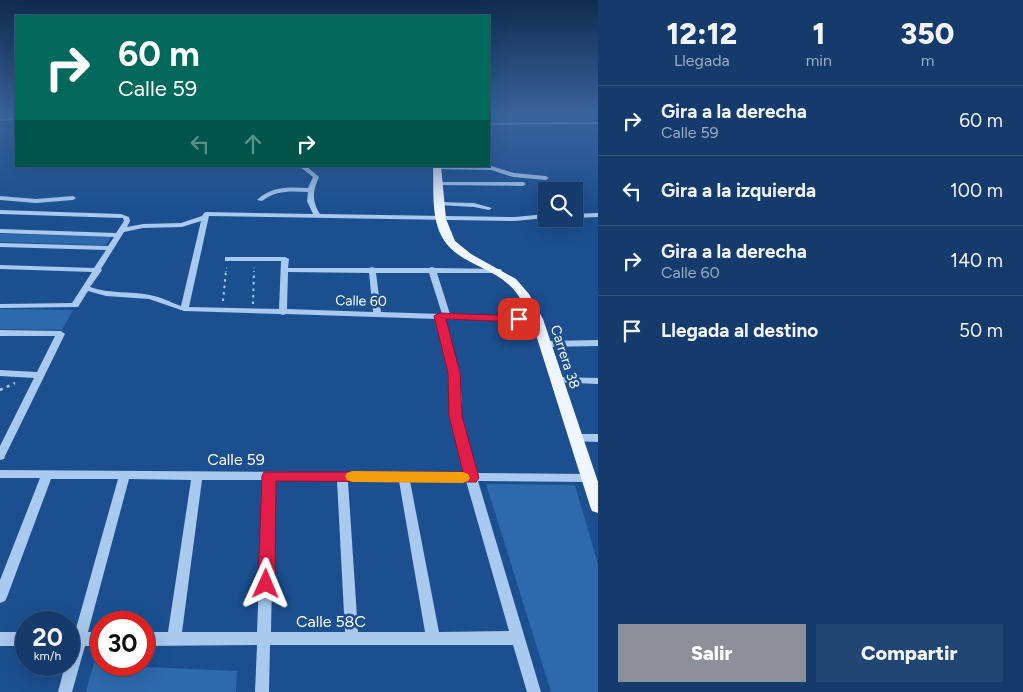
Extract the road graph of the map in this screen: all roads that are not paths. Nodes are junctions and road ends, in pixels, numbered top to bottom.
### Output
1 (303, 167) edge
2 (437, 167) edge
3 (546, 178) dead end
4 (438, 184) junction
5 (524, 184) dead end
6 (309, 190) junction
7 (0, 198) edge
8 (73, 198) dead end
9 (260, 200) dead end
10 (489, 208) dead end
11 (441, 210) junction
12 (0, 212) edge
13 (205, 215) junction
14 (317, 215) junction
15 (598, 215) edge
16 (583, 216) edge
17 (538, 217) edge
18 (126, 219) junction
19 (143, 226) junction
20 (0, 231) edge
21 (120, 232) junction
22 (0, 245) edge
23 (110, 248) junction
24 (284, 259) joint
25 (228, 260) road end
26 (0, 267) edge
27 (372, 269) junction
28 (432, 269) junction
29 (98, 270) junction
30 (285, 270) junction
31 (498, 271) junction
32 (87, 288) junction
33 (102, 295) junction
34 (77, 303) junction
35 (0, 306) edge
36 (184, 309) junction
37 (283, 313) junction
38 (377, 315) junction
39 (443, 316) junction
40 (537, 319) junction
41 (0, 333) edge
42 (546, 344) junction
43 (598, 344) edge
44 (0, 373) edge
45 (39, 374) junction
46 (557, 380) junction
47 (598, 381) edge
48 (576, 438) junction
49 (598, 438) edge
50 (0, 456) edge
51 (0, 474) edge
52 (48, 475) junction
53 (125, 475) junction
54 (197, 475) junction
55 (269, 476) junction
56 (342, 476) junction
57 (404, 477) junction
58 (471, 478) junction
59 (589, 478) junction
60 (598, 506) edge
61 (0, 597) edge
62 (80, 620) edge
63 (265, 638) junction
64 (352, 638) junction
65 (433, 638) junction
66 (519, 638) junction
67 (0, 639) edge
68 (15, 639) edge
69 (155, 639) edge
70 (174, 639) junction
71 (67, 676) edge
72 (64, 692) edge
73 (262, 692) edge
74 (534, 692) edge

1 - 6 street
2 - 3 street
2 - 4 main road, Carrera 38
4 - 5 street
4 - 11 main road, Carrera 38
6 - 9 street
6 - 14 street
7 - 8 street
10 - 11 street
11 - 14 street
11 - 17 street
11 - 31 main road, Carrera 38
12 - 18 street
13 - 14 street
13 - 19 street
13 - 36 street
15 - 16 street
18 - 19 street
18 - 21 street
19 - 21 street
20 - 21 street
21 - 23 street
22 - 23 street
23 - 29 street
24 - 25 street
24 - 30 street
26 - 29 street
27 - 28 street
27 - 30 street
27 - 38 street
28 - 31 street
28 - 39 street
29 - 32 street
30 - 37 street
31 - 40 main road, Carrera 38
32 - 33 street
32 - 34 street
33 - 34 street
33 - 36 street, Calle 60
34 - 35 street
36 - 37 street, Calle 60
37 - 38 street, Calle 60
38 - 39 street, Calle 60
39 - 40 street, Calle 60
39 - 58 street
40 - 42 main road, Carrera 38
41 - 45 street
42 - 43 street
42 - 46 main road, Carrera 38
44 - 45 street
45 - 50 street
46 - 47 street
46 - 48 main road, Carrera 38
48 - 49 street
48 - 59 main road, Carrera 38
51 - 52 street, Calle 59
52 - 53 street, Calle 59
52 - 61 street
53 - 54 street, Calle 59
53 - 62 street
54 - 55 street, Calle 59
54 - 70 street
55 - 56 street, Calle 59
55 - 63 street
56 - 57 street, Calle 59
56 - 64 street
57 - 58 street, Calle 59
57 - 65 street
58 - 59 street
58 - 66 street
59 - 60 main road, Carrera 38
63 - 64 street, Calle 58C
63 - 70 street, Calle 58C
63 - 73 street
64 - 65 street, Calle 58C
65 - 66 street, Calle 58C
66 - 74 street
67 - 68 street
69 - 70 street, Calle 58C
71 - 72 street

